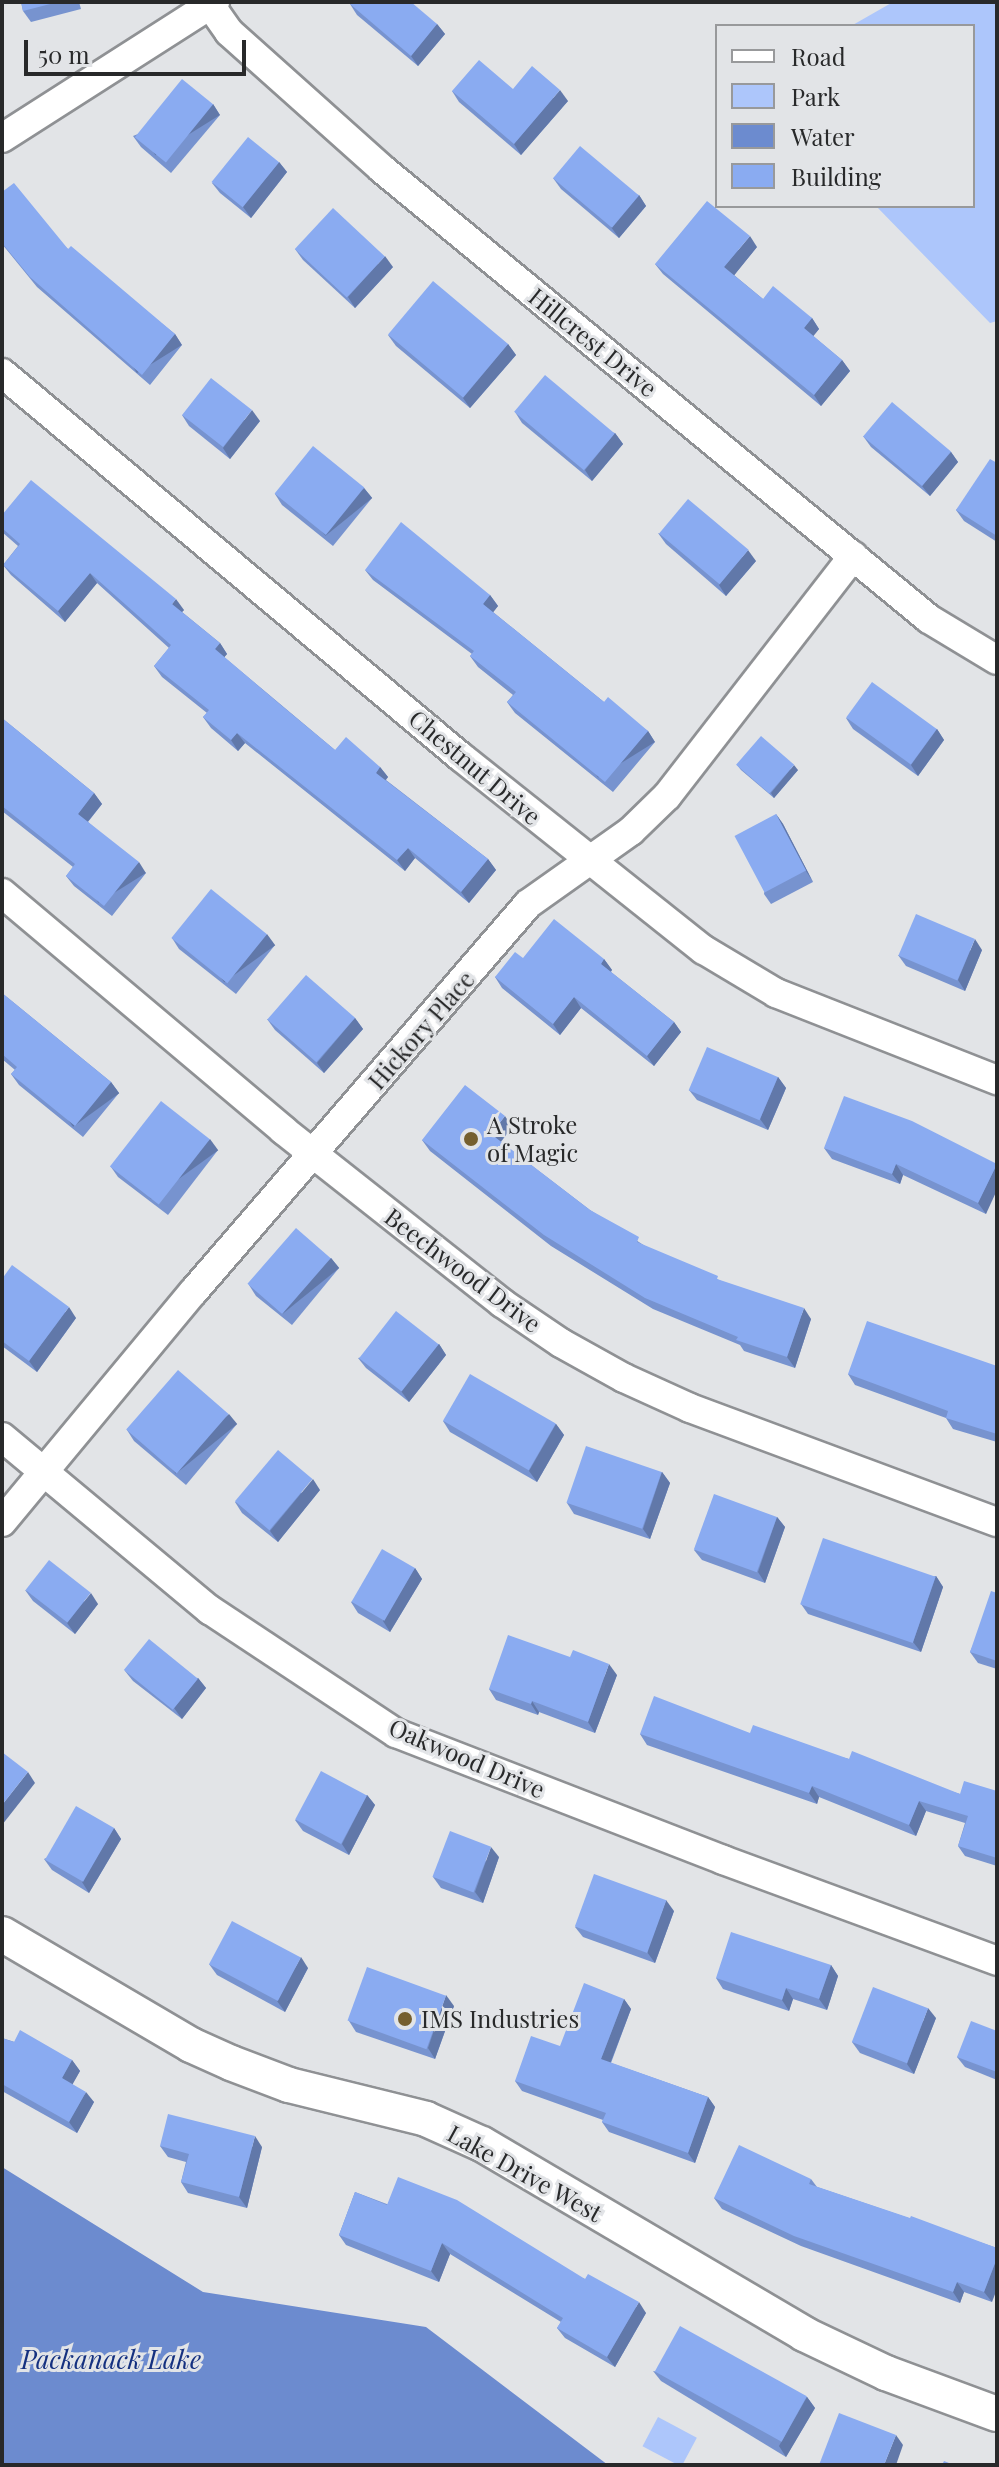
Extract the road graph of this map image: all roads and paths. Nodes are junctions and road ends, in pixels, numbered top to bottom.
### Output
1 (211, 3) edge
2 (2, 138) edge
3 (2, 373) edge
4 (853, 556) junction
5 (997, 660) edge
6 (589, 860) junction
7 (2, 893) edge
8 (997, 1080) edge
9 (313, 1154) junction
10 (2, 1437) edge
11 (44, 1472) junction
12 (2, 1522) edge
13 (997, 1522) edge
14 (2, 1934) edge
15 (997, 1961) edge
16 (997, 2414) edge

1 - 2 street
1 - 4 street, Hillcrest Drive
3 - 6 street, Chestnut Drive
4 - 5 street, Hillcrest Drive
4 - 6 street, Hickory Place
6 - 8 street, Chestnut Drive
6 - 9 street, Hickory Place
7 - 9 street, Beechwood Drive
9 - 11 street, Hickory Place
9 - 13 street, Beechwood Drive
10 - 11 street, Oakwood Drive
11 - 12 street, Hickory Place
11 - 15 street, Oakwood Drive
14 - 16 street, Lake Drive West

